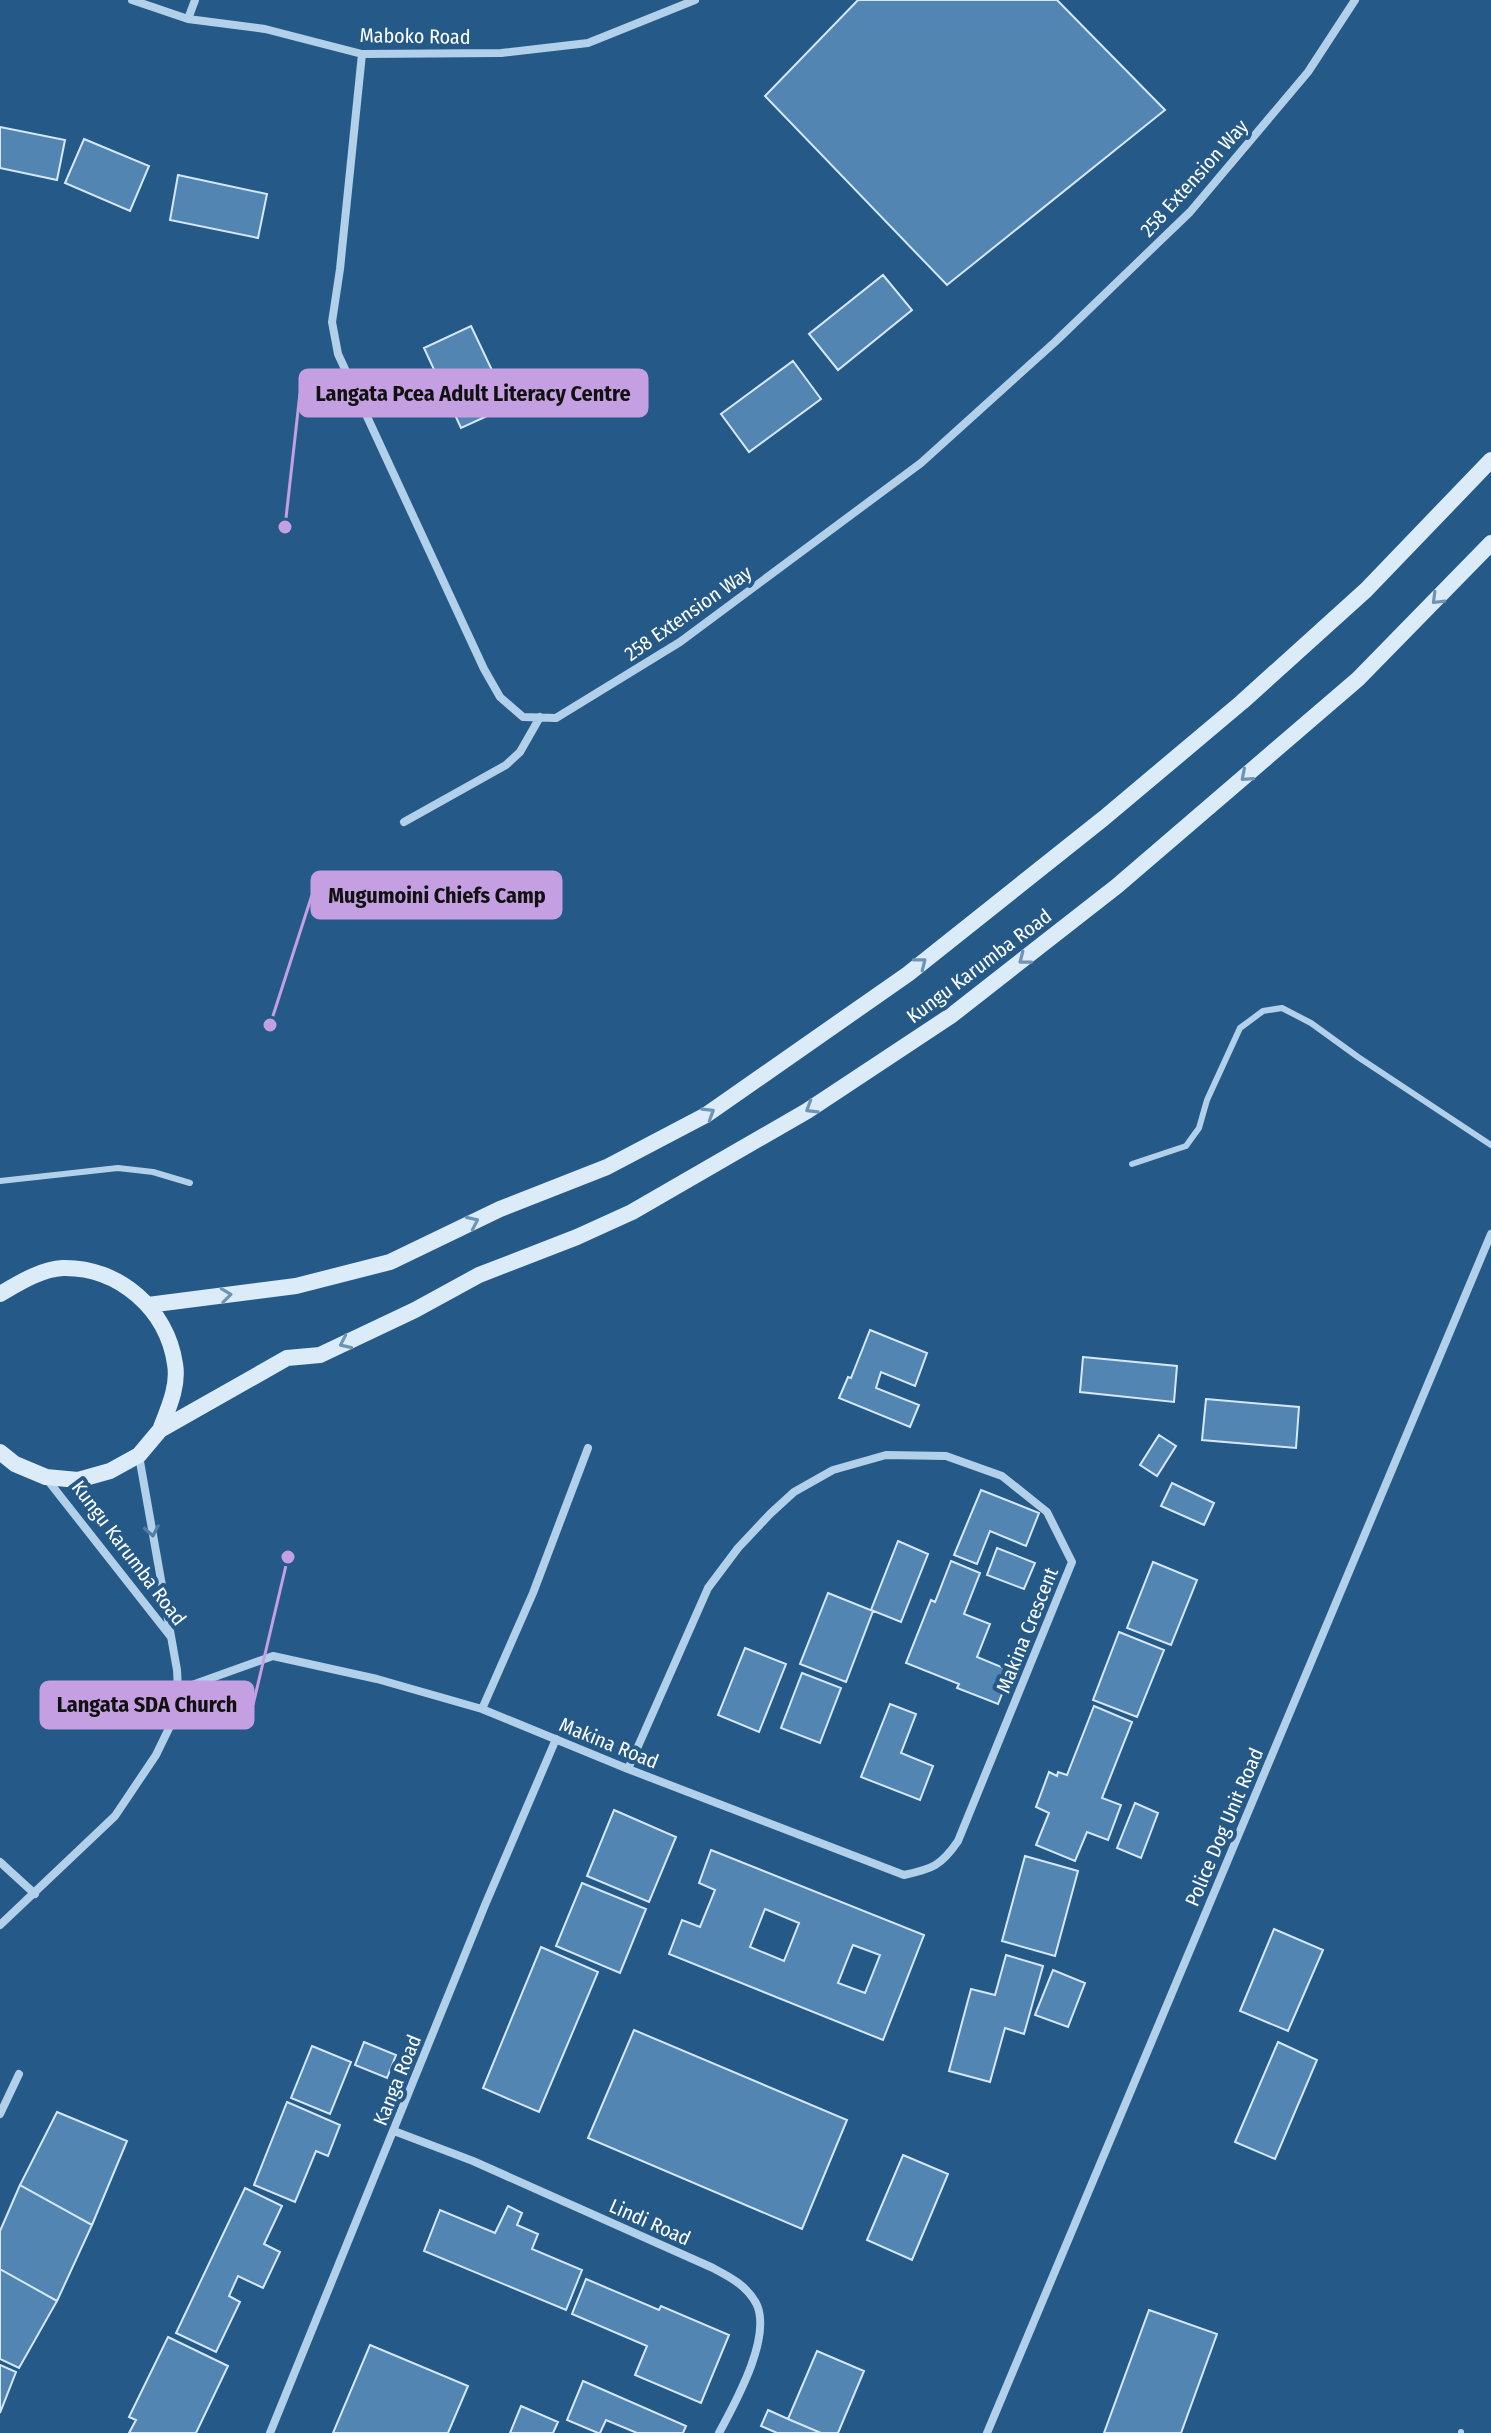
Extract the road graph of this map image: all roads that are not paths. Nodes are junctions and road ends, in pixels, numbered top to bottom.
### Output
1 (132, 0) edge
2 (195, 0) edge
3 (695, 0) edge
4 (1355, 0) edge
5 (188, 19) junction
6 (362, 54) junction
7 (1491, 460) edge
8 (1491, 543) edge
9 (540, 717) junction
10 (404, 822) dead end
11 (1491, 1145) edge
12 (1132, 1164) dead end
13 (0, 1181) edge
14 (190, 1183) dead end
15 (1491, 1234) edge
16 (0, 1294) edge
17 (148, 1305) junction
18 (160, 1430) junction
19 (588, 1448) dead end
20 (0, 1452) edge
21 (139, 1455) junction
22 (46, 1477) junction
23 (171, 1638) junction
24 (178, 1690) junction
25 (482, 1709) junction
26 (556, 1739) junction
27 (628, 1769) junction
28 (979, 1788) joint
29 (0, 1862) edge
30 (35, 1894) junction
31 (0, 1925) edge
32 (19, 2074) dead end
33 (0, 2114) edge
34 (394, 2131) junction
35 (270, 2433) edge
36 (719, 2433) edge
37 (987, 2433) edge

1 - 5 street, Maboko Road
2 - 5 street
3 - 6 street, Maboko Road
4 - 9 street, 258 Extension Way
5 - 6 street, Maboko Road
6 - 9 street
17 -> 7 main road
8 -> 18 main road, Kungu Karumba Road
9 - 10 street
11 - 12 lane
13 - 14 lane
15 - 37 street, Police Dog Unit Road
16 - 17 main road
17 - 18 main road
18 - 21 main road
19 - 25 street
20 - 22 main road
21 - 22 main road
21 -> 23 street
22 - 23 street, Kungu Karumba Road
23 - 24 street, Kungu Karumba Road
24 - 25 street, Makina Road
24 - 30 street, Kungu Karumba Road
25 - 26 street, Makina Road
26 - 27 street, Makina Road
26 - 34 street, Kanga Road
27 - 28 street, Makina Road
27 - 28 street, Makina Crescent
29 - 30 street
30 - 31 street, Kungu Karumba Road
32 - 33 street
34 - 35 street, Kanga Road
34 - 36 street, Lindi Road

